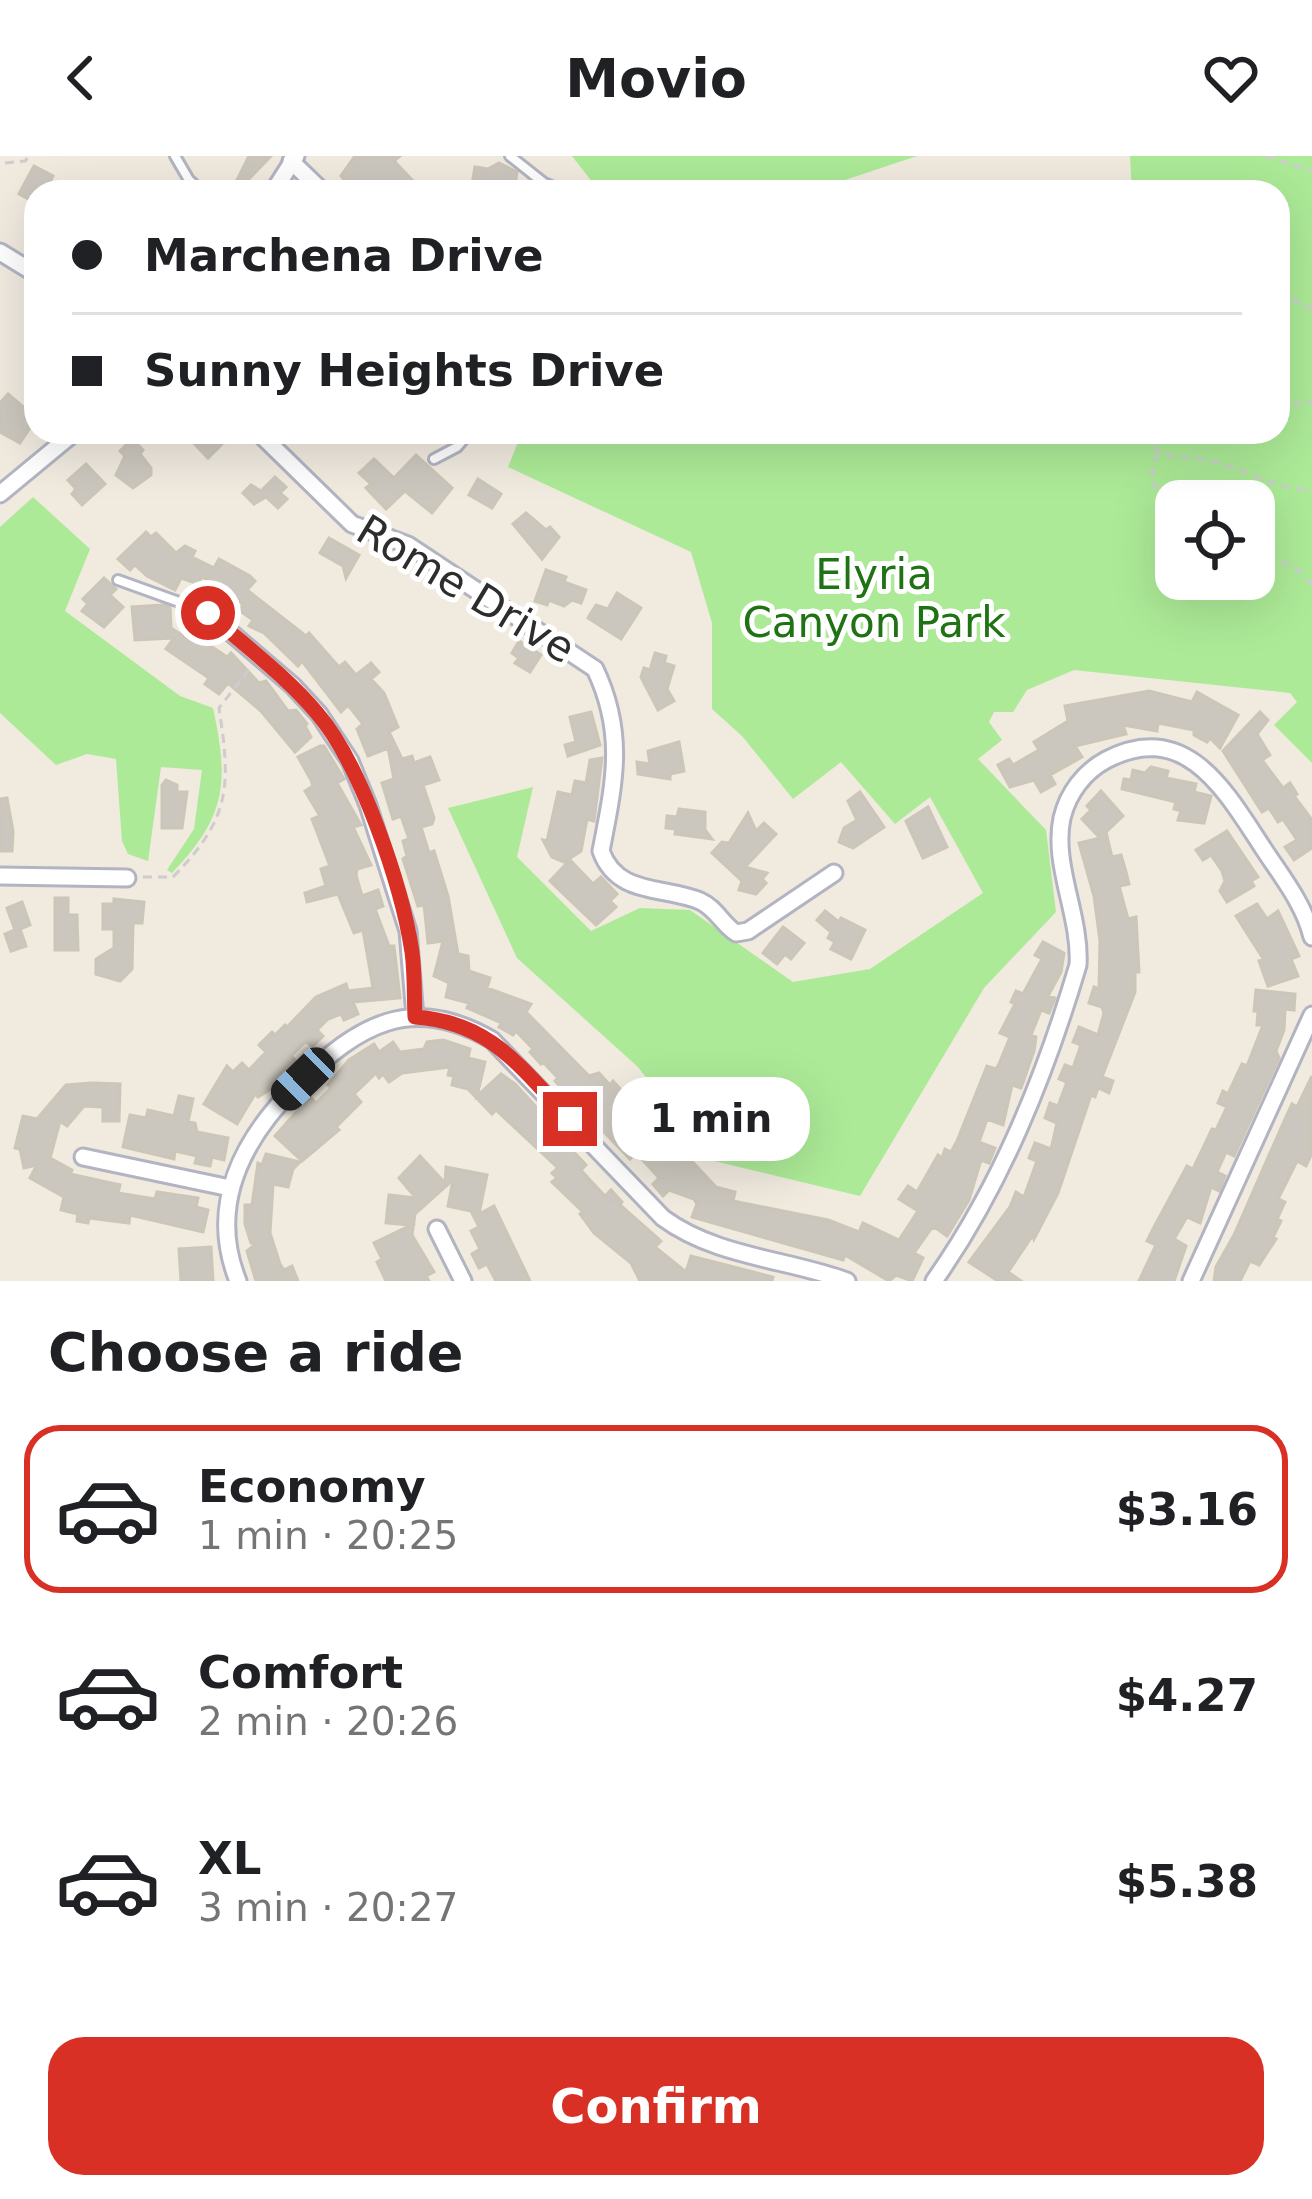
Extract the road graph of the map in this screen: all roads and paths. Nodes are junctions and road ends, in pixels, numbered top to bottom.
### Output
1 (29, 156) edge
2 (510, 156) edge
3 (1265, 156) edge
4 (291, 158) edge
5 (5, 163) dead end
6 (1312, 171) edge
7 (312, 180) edge
8 (540, 180) edge
9 (60, 444) edge
10 (270, 444) edge
11 (460, 444) edge
12 (1156, 444) edge
13 (1157, 451) junction
14 (434, 459) dead end
15 (1155, 487) edge
16 (1312, 490) edge
17 (0, 494) edge
18 (1275, 558) edge
19 (118, 580) dead end
20 (1312, 585) edge
21 (208, 613) joint
22 (259, 658) junction
23 (834, 873) dead end
24 (0, 876) edge
25 (127, 878) joint
26 (1312, 938) edge
27 (1312, 1015) edge
28 (415, 1017) junction
29 (83, 1156) dead end
30 (230, 1188) junction
31 (437, 1229) dead end
32 (238, 1281) edge
33 (464, 1281) edge
34 (847, 1281) edge
35 (934, 1281) edge
36 (1191, 1281) edge

1 - 5 path
2 - 8 lane
3 - 6 path
4 - 7 street
9 - 17 street
10 - 23 street, Rome Drive
11 - 14 lane
12 - 13 path
13 - 15 path
13 - 16 path
18 - 20 path
19 - 21 lane
21 - 22 street
22 - 25 path
22 - 28 street
24 - 25 street
26 - 35 street
27 - 36 street
28 - 30 street
28 - 34 street
29 - 30 street
30 - 32 street
31 - 33 street

